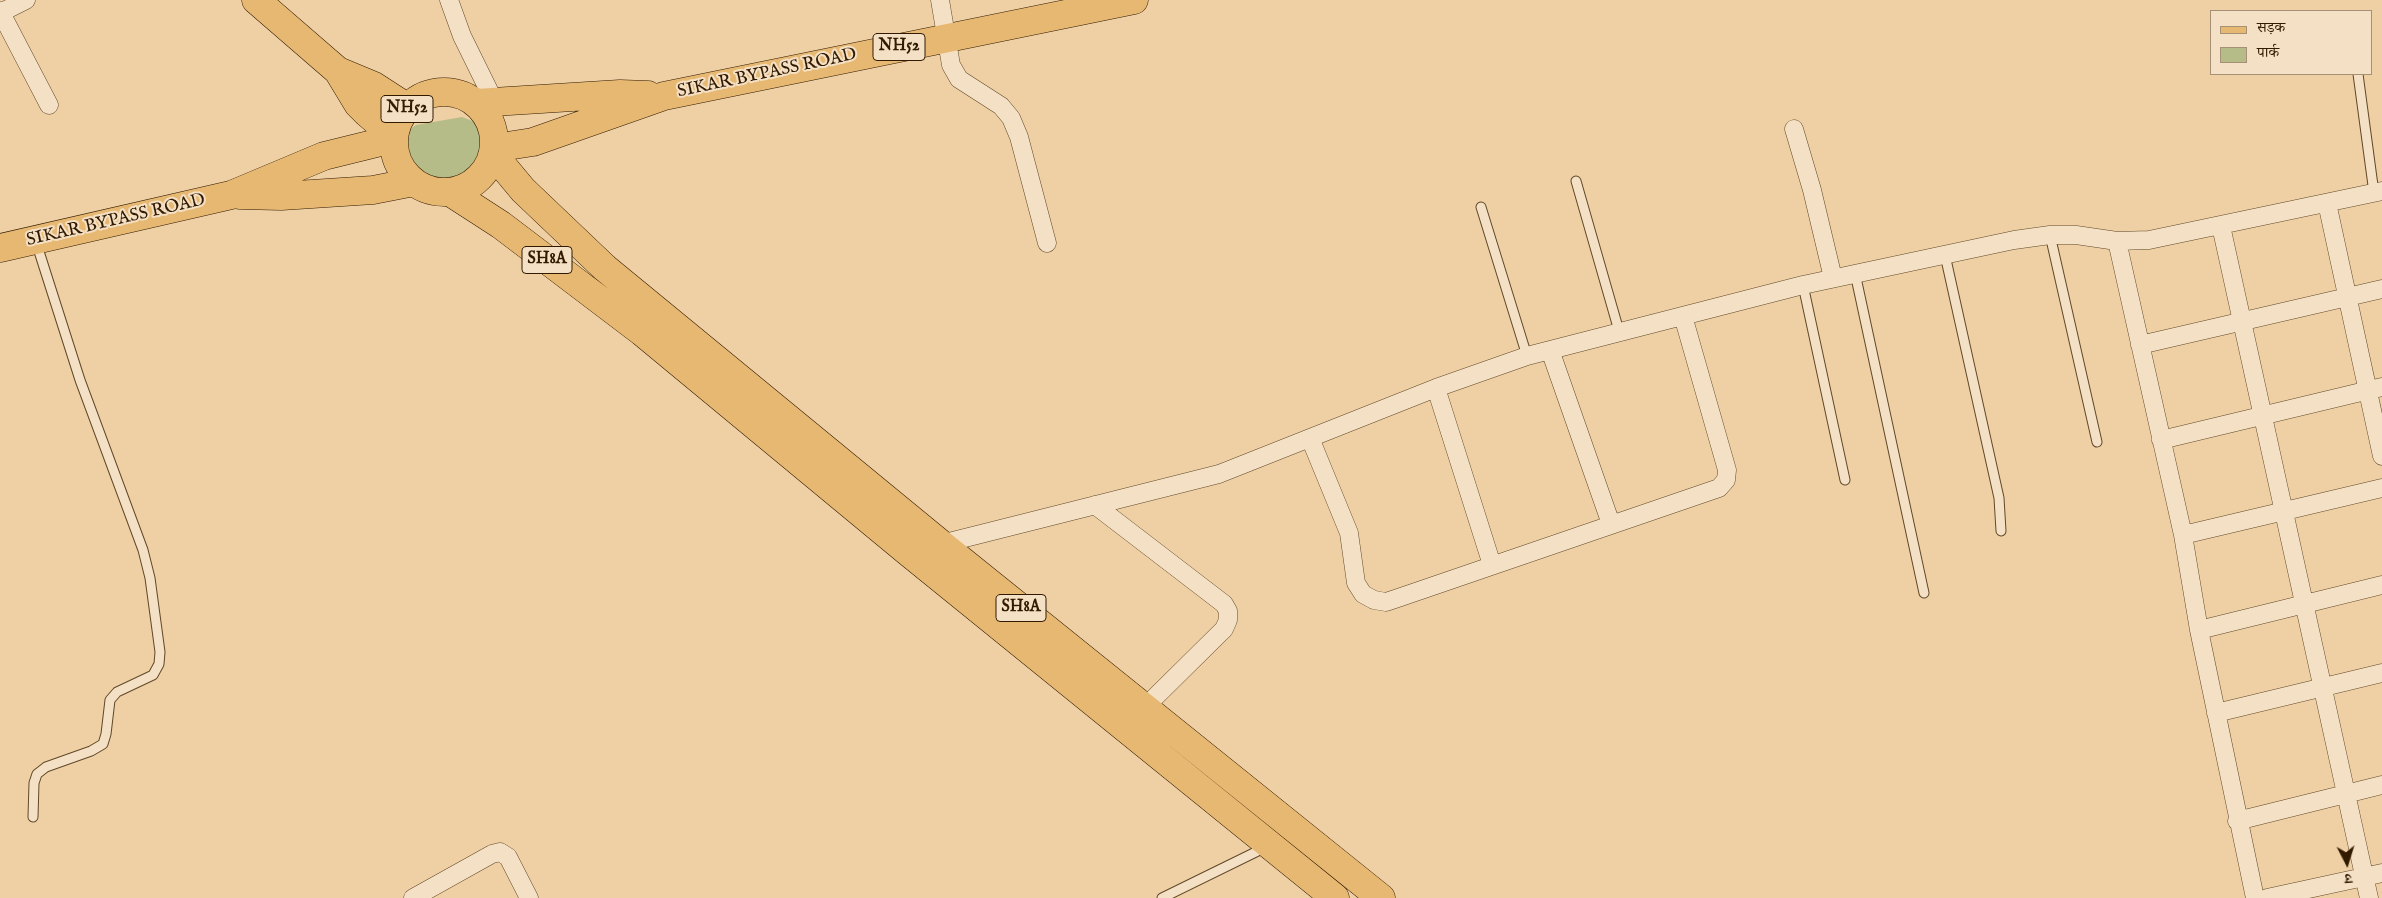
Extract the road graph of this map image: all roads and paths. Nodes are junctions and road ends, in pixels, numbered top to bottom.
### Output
1 (26, 0) edge
2 (256, 0) edge
3 (449, 0) edge
4 (940, 0) edge
5 (1134, 0) edge
6 (0, 12) edge
7 (945, 38) junction
8 (2358, 75) edge
9 (664, 96) junction
10 (486, 103) junction
11 (49, 106) dead end
12 (399, 125) junction
13 (1794, 129) dead end
14 (494, 151) junction
15 (414, 182) junction
16 (1576, 182) dead end
17 (450, 192) junction
18 (2378, 192) edge
19 (231, 194) junction
20 (2327, 203) junction
21 (1480, 207) dead end
22 (2221, 226) junction
23 (2050, 235) junction
24 (35, 240) junction
25 (2117, 241) junction
26 (1047, 243) dead end
27 (0, 248) edge
28 (1945, 255) junction
29 (1855, 272) junction
30 (1833, 278) junction
31 (1803, 284) junction
32 (2382, 289) edge
33 (2348, 296) junction
34 (1683, 316) junction
35 (2242, 321) junction
36 (1619, 331) junction
37 (2140, 345) junction
38 (1550, 350) junction
39 (1528, 356) junction
40 (1436, 388) junction
41 (2375, 388) edge
42 (2263, 415) junction
43 (1310, 438) junction
44 (2161, 440) junction
45 (2098, 442) dead end
46 (2382, 456) edge
47 (1845, 480) dead end
48 (2382, 488) edge
49 (1095, 505) junction
50 (2283, 512) junction
51 (1611, 524) junction
52 (2001, 531) dead end
53 (2183, 535) junction
54 (941, 544) junction
55 (1492, 565) junction
56 (2382, 585) edge
57 (1924, 594) dead end
58 (2303, 605) junction
59 (2199, 630) junction
60 (2382, 673) edge
61 (2321, 688) junction
62 (1145, 707) junction
63 (2216, 713) junction
64 (2382, 785) edge
65 (2346, 794) junction
66 (33, 817) dead end
67 (2238, 821) junction
68 (1270, 845) junction
69 (2382, 874) edge
70 (2364, 878) junction
71 (413, 898) edge
72 (529, 898) edge
73 (1162, 898) edge
74 (1335, 898) edge
75 (1381, 898) edge
76 (2255, 898) edge
77 (2267, 898) edge
78 (2369, 898) edge

1 - 6 street
2 - 12 main road
3 - 10 street
4 - 7 street
5 - 7 main road, SIKAR BYPASS ROAD / NH52
6 - 11 street
7 - 9 main road, SIKAR BYPASS ROAD / NH52
7 - 26 street
8 - 18 lane
9 - 10 main road, SIKAR BYPASS ROAD / NH52
9 - 14 main road, SIKAR BYPASS ROAD / NH52
10 - 12 main road, SIKAR BYPASS ROAD / NH52
10 - 14 main road
12 - 15 main road, NH52
12 - 19 main road, SIKAR BYPASS ROAD / NH52
13 - 30 street
14 - 17 main road
14 - 54 main road, SH8A
15 - 17 main road
15 - 19 main road, SIKAR BYPASS ROAD / NH52
16 - 36 lane
17 - 68 main road, SH8A
18 - 20 street
19 - 24 main road, SIKAR BYPASS ROAD / NH52
20 - 22 street
20 - 33 street
21 - 39 lane
22 - 25 street
22 - 35 street
23 - 25 street
23 - 28 street
23 - 45 lane
24 - 27 main road, SIKAR BYPASS ROAD / NH52
24 - 66 lane
25 - 37 street
28 - 29 street
28 - 52 lane
29 - 30 street
29 - 57 lane
30 - 31 street
31 - 34 street
31 - 47 lane
32 - 33 street
33 - 35 street
33 - 41 street
34 - 36 street
34 - 51 street
35 - 37 street
35 - 42 street
36 - 38 street
37 - 44 street
38 - 39 street
38 - 51 street
39 - 40 street
40 - 43 street
40 - 55 street
41 - 42 street
41 - 46 street
42 - 44 street
42 - 50 street
43 - 49 street
43 - 55 street
44 - 53 street
48 - 50 street
49 - 54 street
49 - 62 street
50 - 53 street
50 - 58 street
51 - 55 street
53 - 59 street
54 - 62 main road, SH8A
56 - 58 street
58 - 59 street
58 - 61 street
59 - 63 street
60 - 61 street
61 - 63 street
61 - 65 street
62 - 75 main road, SH8A
63 - 67 street
64 - 65 street
65 - 67 street
65 - 70 street
67 - 76 street
68 - 73 lane
68 - 74 main road, SH8A
69 - 70 street
70 - 77 street
70 - 78 street
71 - 72 street

